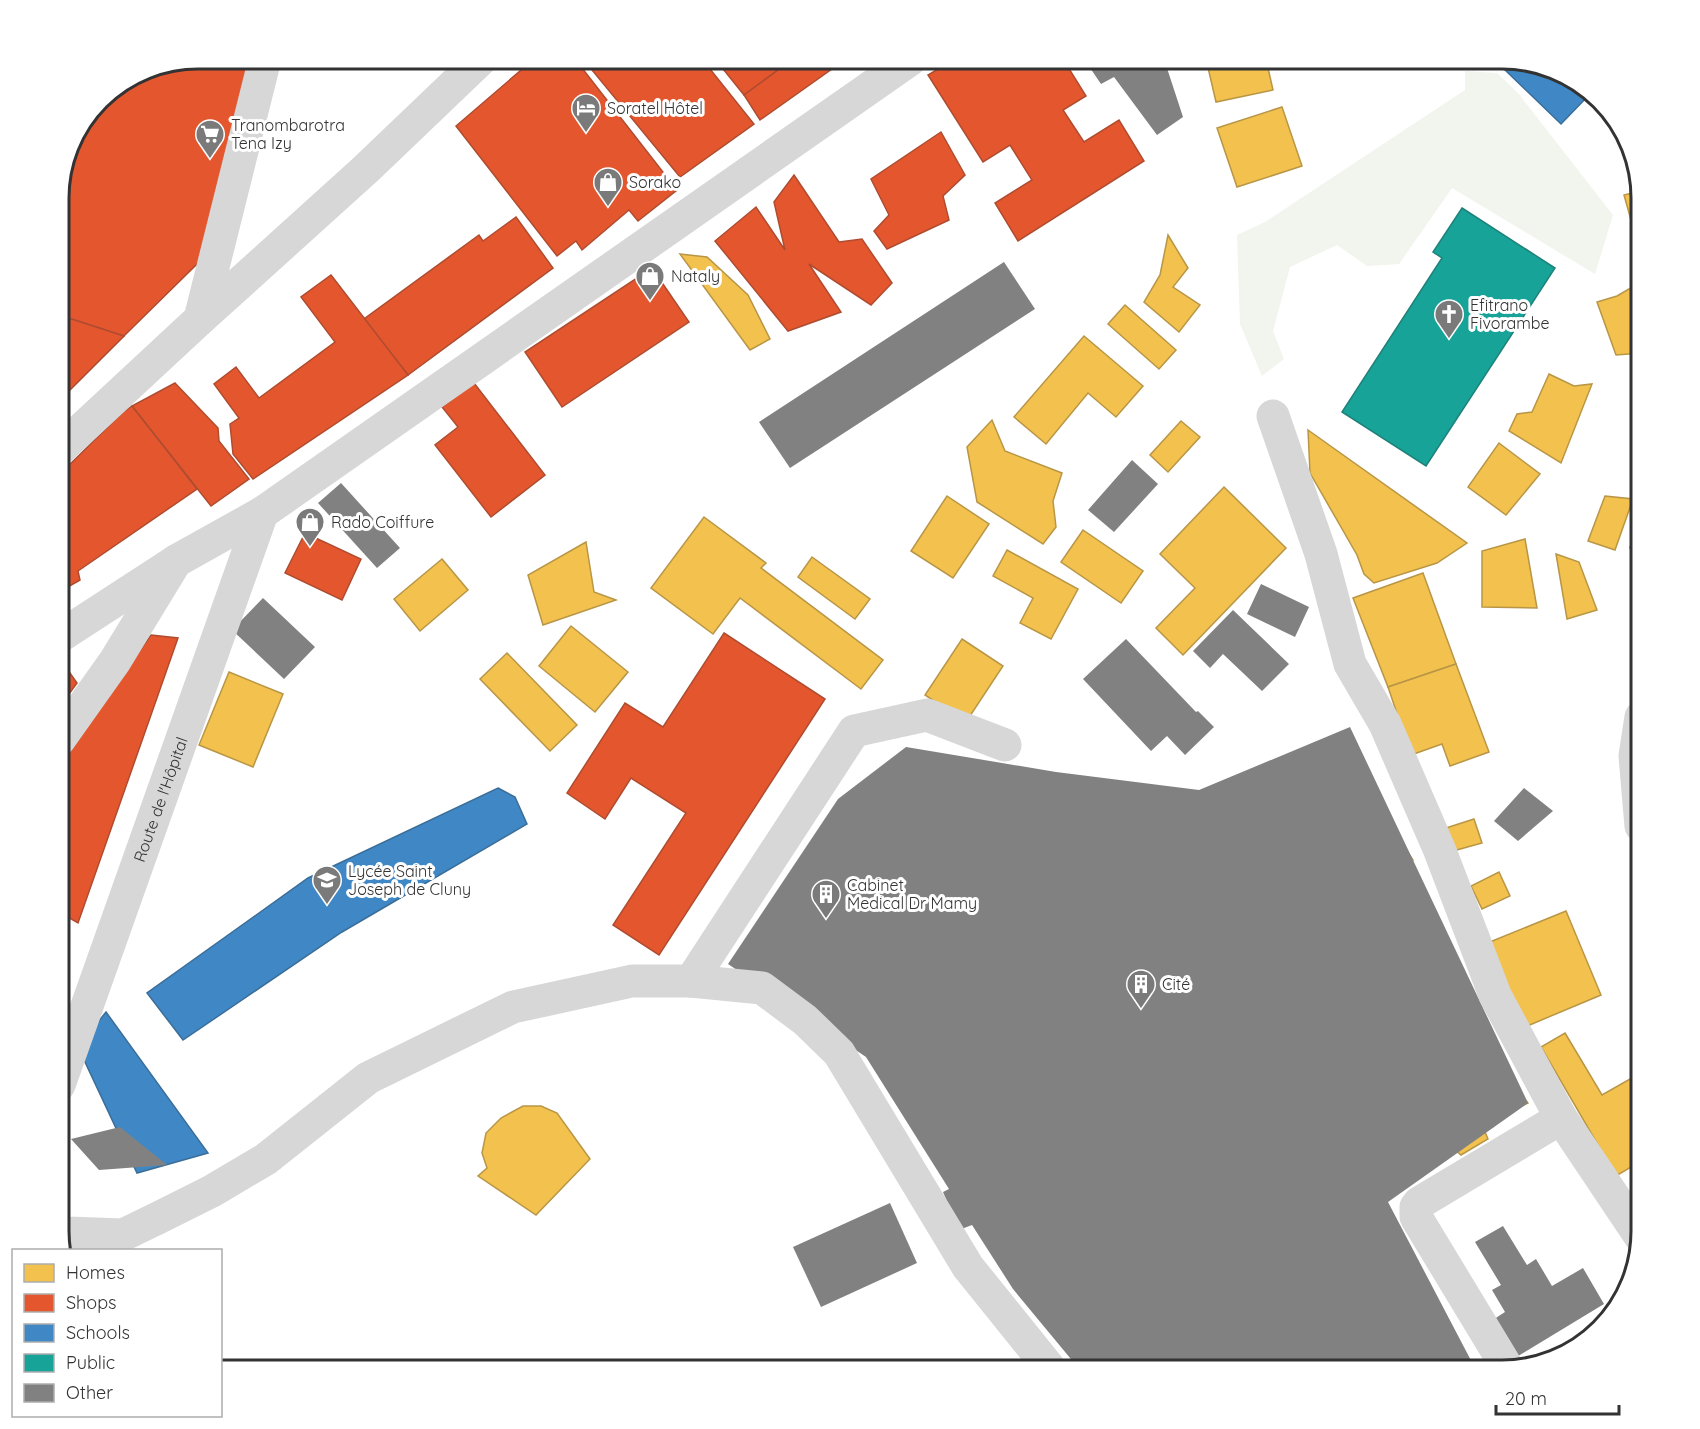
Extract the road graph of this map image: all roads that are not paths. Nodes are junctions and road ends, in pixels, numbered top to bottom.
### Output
1 (262, 69) edge
2 (470, 69) edge
3 (895, 69) edge
4 (200, 319) junction
5 (1273, 416) dead end
6 (69, 441) edge
7 (262, 513) junction
8 (176, 561) junction
9 (69, 631) edge
10 (69, 726) edge
11 (1005, 745) dead end
12 (691, 981) junction
13 (69, 1057) edge
14 (1561, 1118) junction
15 (1631, 1223) edge
16 (69, 1233) edge
17 (1042, 1360) edge
18 (1503, 1360) edge

1 - 4 street
2 - 4 street
3 - 7 street
4 - 6 street
5 - 14 street
7 - 8 street
7 - 13 street, Route de l'Hôpital
8 - 9 street
8 - 10 street
11 - 12 street
12 - 16 street
12 - 17 street
14 - 15 street
14 - 18 street

